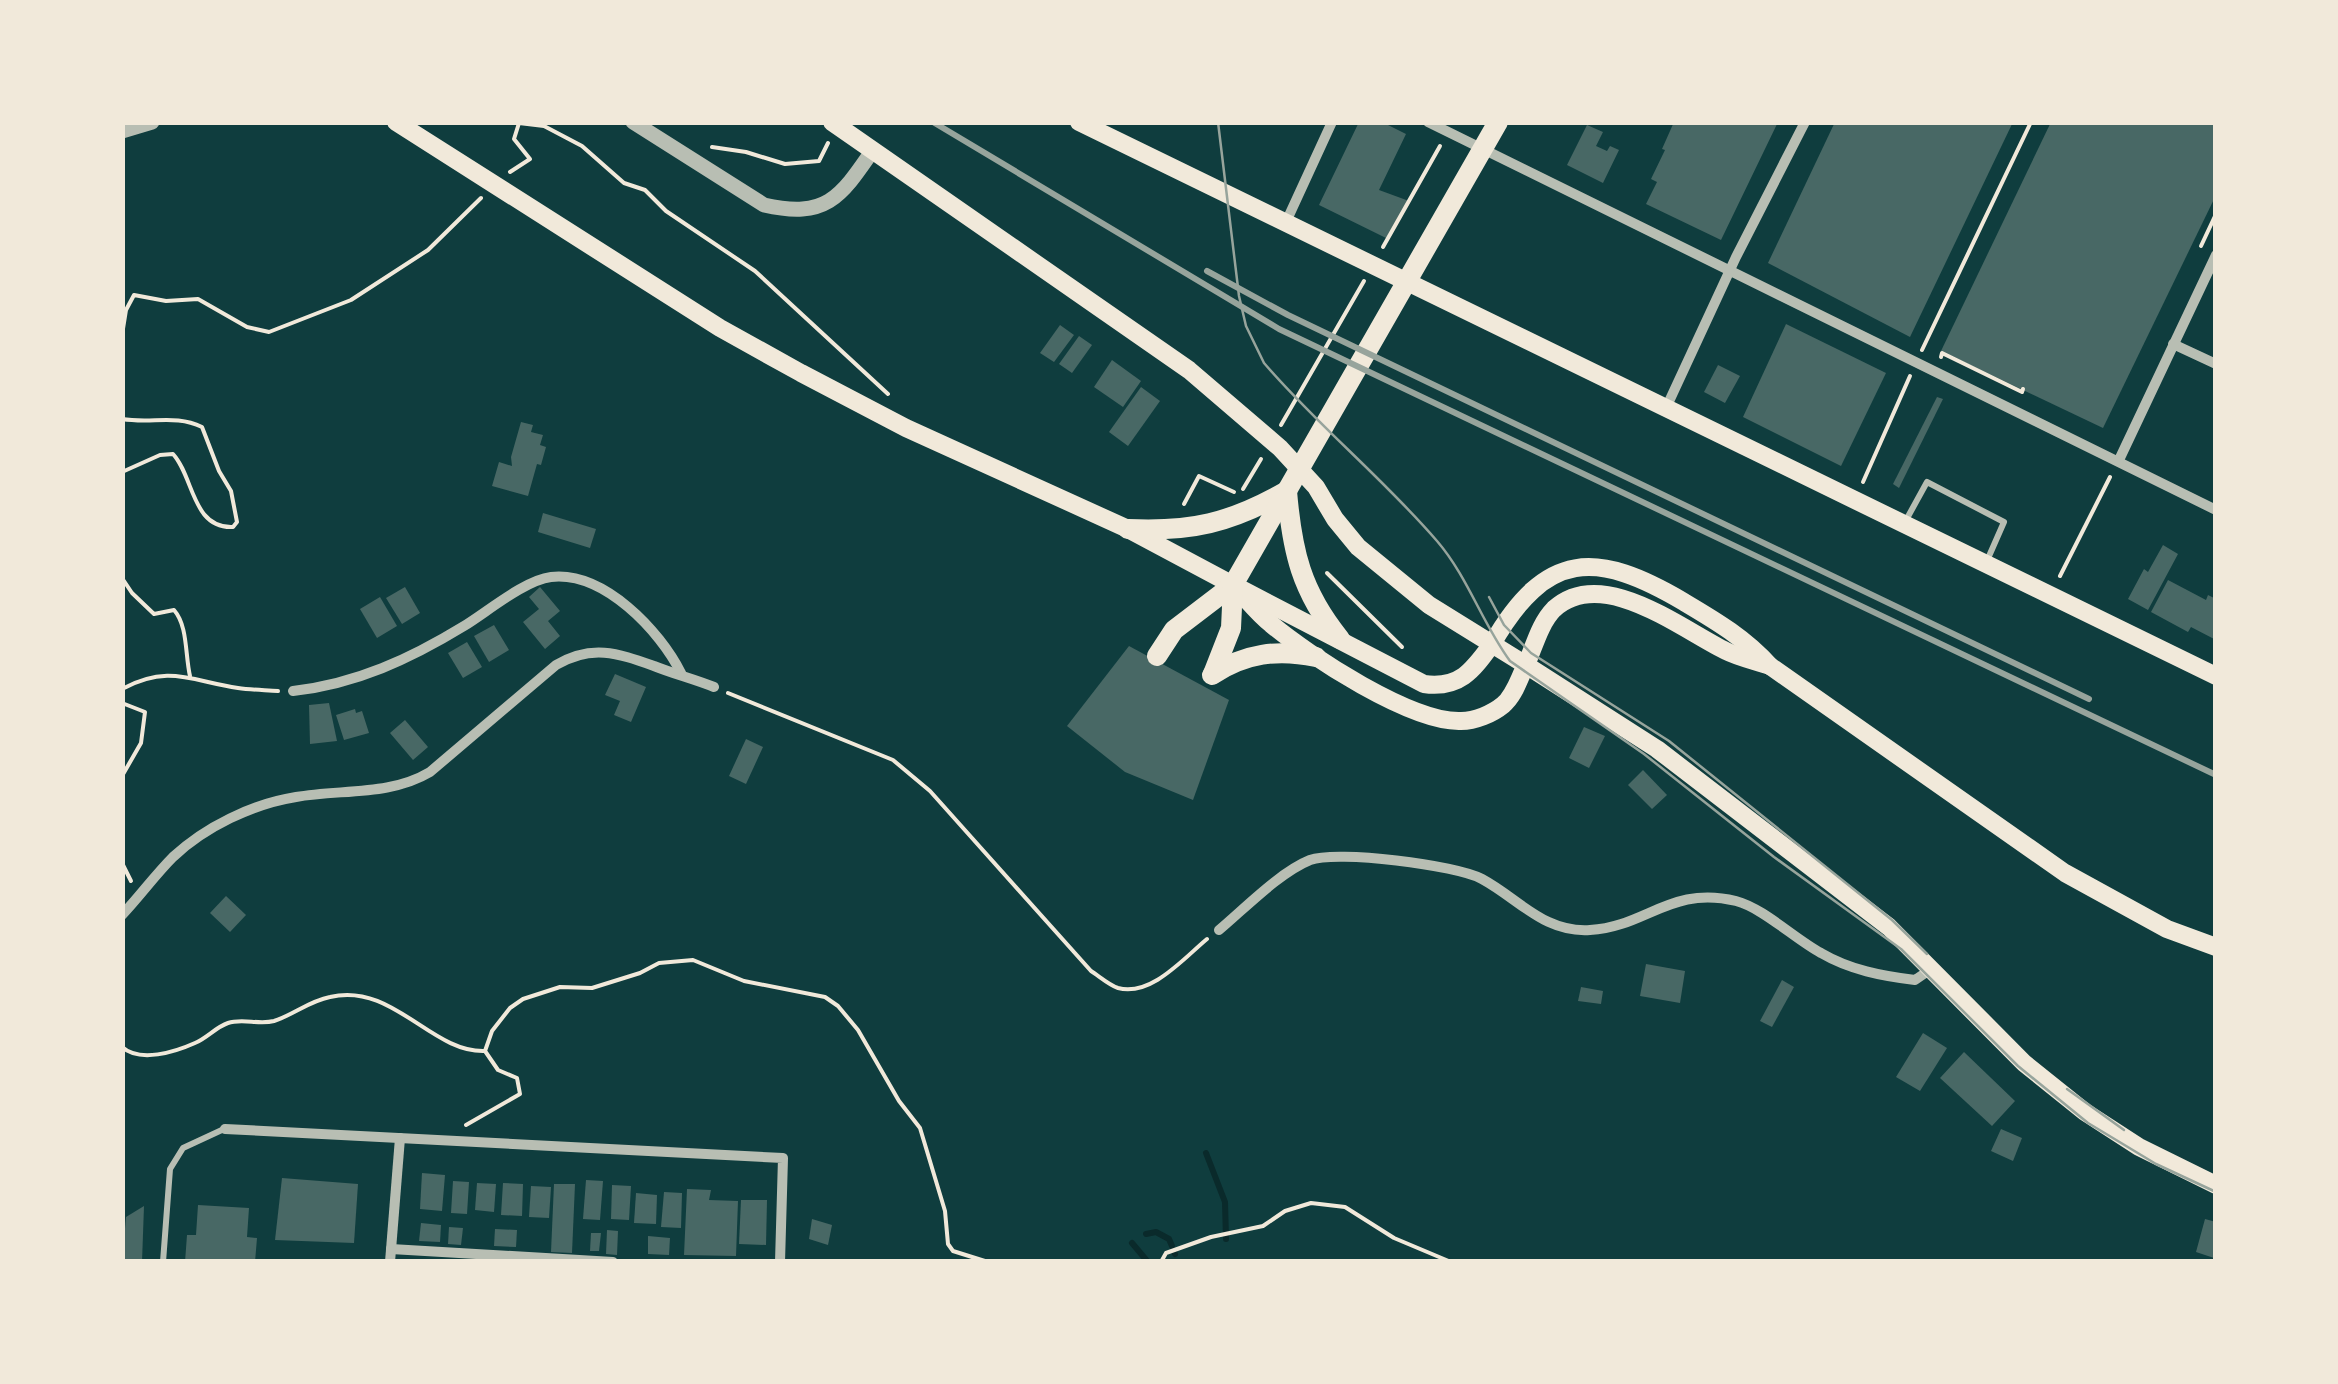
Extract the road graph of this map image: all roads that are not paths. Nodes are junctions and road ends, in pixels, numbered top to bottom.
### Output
1 (152, 122) edge
2 (396, 122) edge
3 (633, 122) edge
4 (1079, 122) edge
5 (1332, 122) edge
6 (1428, 122) edge
7 (1498, 122) edge
8 (1805, 122) edge
9 (833, 123) edge
10 (122, 132) edge
11 (873, 150) junction
12 (1286, 222) junction
13 (2216, 254) edge
14 (1731, 270) junction
15 (2173, 344) junction
16 (2216, 364) edge
17 (1666, 408) junction
18 (2119, 460) junction
19 (1286, 491) junction
20 (2216, 510) edge
21 (1905, 523) junction
22 (1128, 528) junction
23 (1986, 564) junction
24 (1234, 585) junction
25 (1340, 638) junction
26 (1492, 644) junction
27 (1157, 656) dead end
28 (1316, 658) junction
29 (1526, 665) junction
30 (1770, 666) junction
31 (681, 673) junction
32 (2216, 676) edge
33 (714, 687) road end
34 (293, 692) road end
35 (122, 915) edge
36 (1219, 930) road end
37 (2216, 947) edge
38 (1931, 969) junction
39 (225, 1129) joint
40 (400, 1138) junction
41 (2216, 1185) edge
42 (391, 1248) junction
43 (162, 1262) edge
44 (390, 1262) edge
45 (613, 1262) edge
46 (780, 1262) edge

1 - 10 street
2 - 22 main road
3 - 11 street
4 - 12 main road
5 - 12 street
6 - 14 street
7 - 19 highway
8 - 14 street
9 - 11 main road
11 - 26 main road
12 - 17 main road
13 - 15 street
14 - 17 street
14 - 18 street
15 - 16 street
15 - 18 street
17 - 21 main road
18 - 20 street
19 - 22 highway
19 - 24 highway
19 - 25 highway
21 - 23 main road
21 - 23 lane
22 - 24 main road
23 - 32 main road
24 - 25 main road
24 - 27 highway
24 - 28 main road
24 - 28 highway
25 - 26 main road
26 - 29 main road
26 - 30 main road
28 - 29 main road
29 - 30 main road
29 - 38 main road
30 - 37 main road
31 - 33 street
31 - 34 street
31 - 35 street
36 - 38 street
38 - 41 main road
39 - 40 street
39 - 43 lane
40 - 42 street
40 - 46 street
42 - 44 street
42 - 45 street

